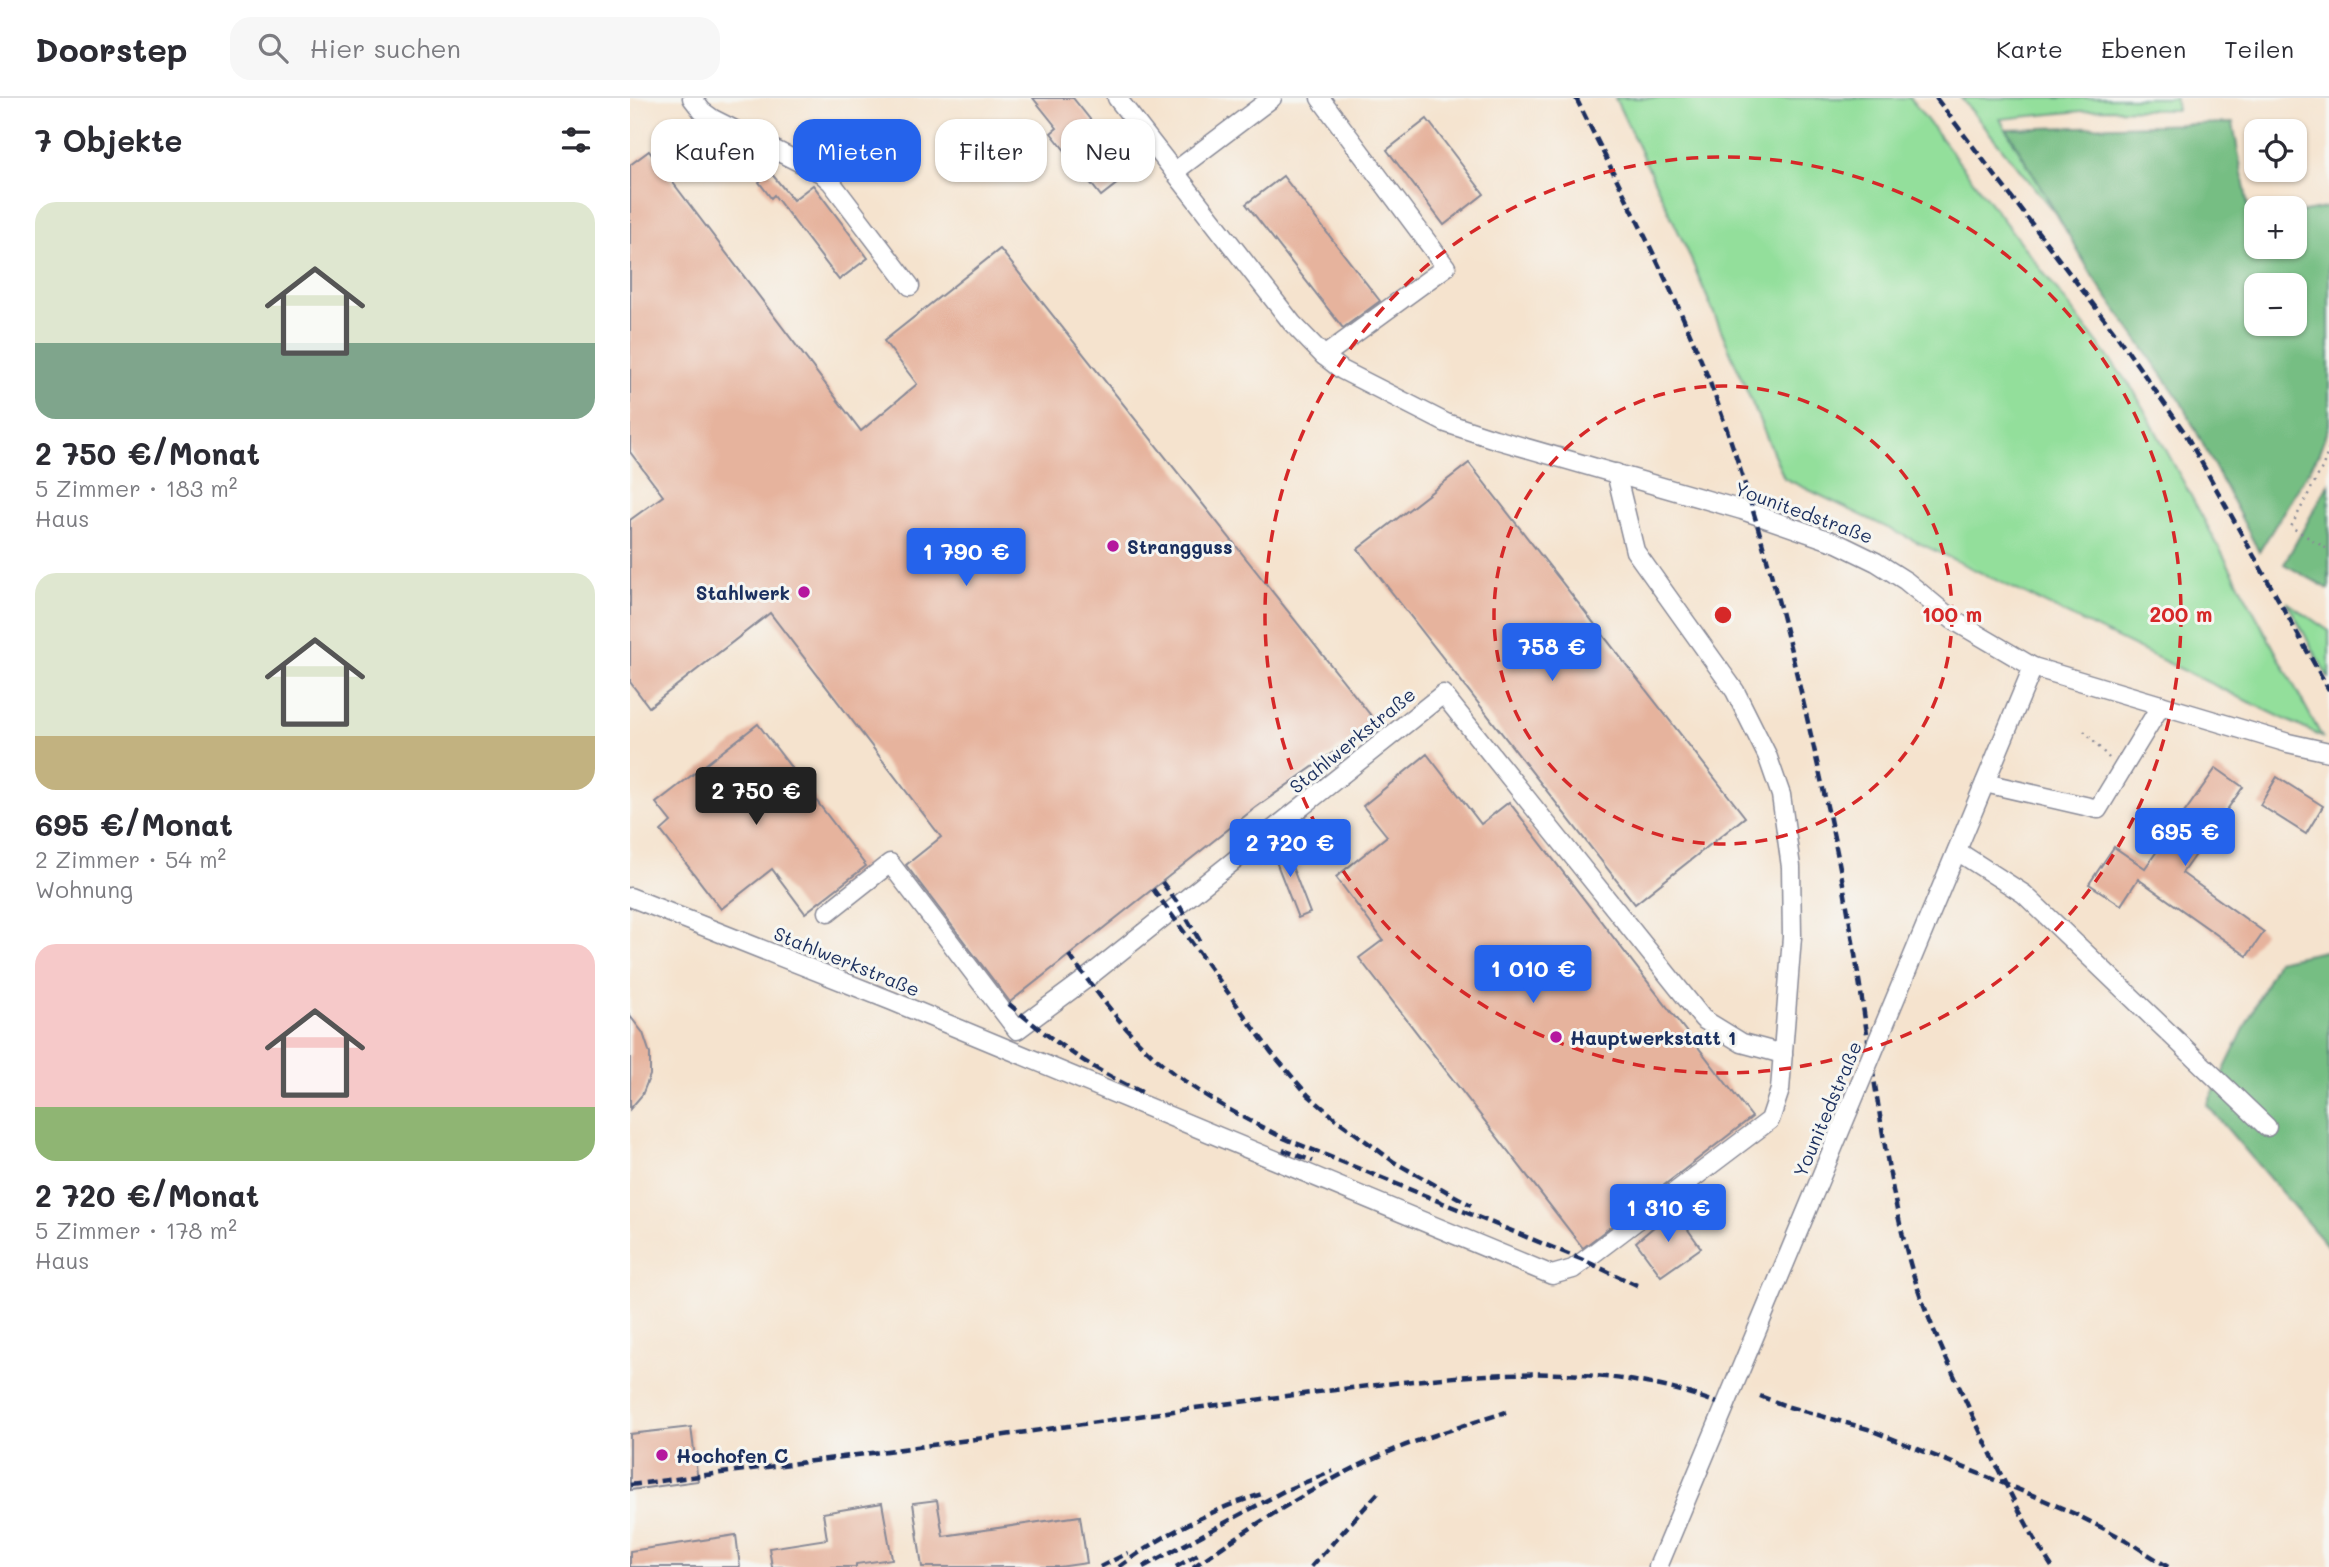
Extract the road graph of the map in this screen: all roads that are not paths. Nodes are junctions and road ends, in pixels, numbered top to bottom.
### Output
1 (692, 98) edge
2 (1117, 98) edge
3 (1272, 98) edge
4 (1321, 98) edge
5 (1174, 172) junction
6 (910, 286) dead end
7 (1324, 356) junction
8 (1616, 473) junction
9 (2033, 667) junction
10 (2161, 705) junction
11 (2329, 752) edge
12 (1985, 783) junction
13 (1957, 851) junction
14 (630, 897) edge
15 (828, 912) dead end
16 (1783, 1054) junction
17 (2267, 1127) dead end
18 (1658, 1567) edge

1 - 6 lane
2 - 5 lane
3 - 5 lane
4 - 7 lane
5 - 7 lane
7 - 8 lane
8 - 9 lane, Younitedstraße
8 - 16 lane, Stahlwerkstraße
9 - 10 lane, Younitedstraße
9 - 12 lane, Younitedstraße
10 - 11 lane, Younitedstraße
10 - 12 lane
12 - 13 lane, Younitedstraße
13 - 17 lane
13 - 18 lane, Younitedstraße, bridge
14 - 16 lane, Stahlwerkstraße
15 - 16 lane, Stahlwerkstraße

